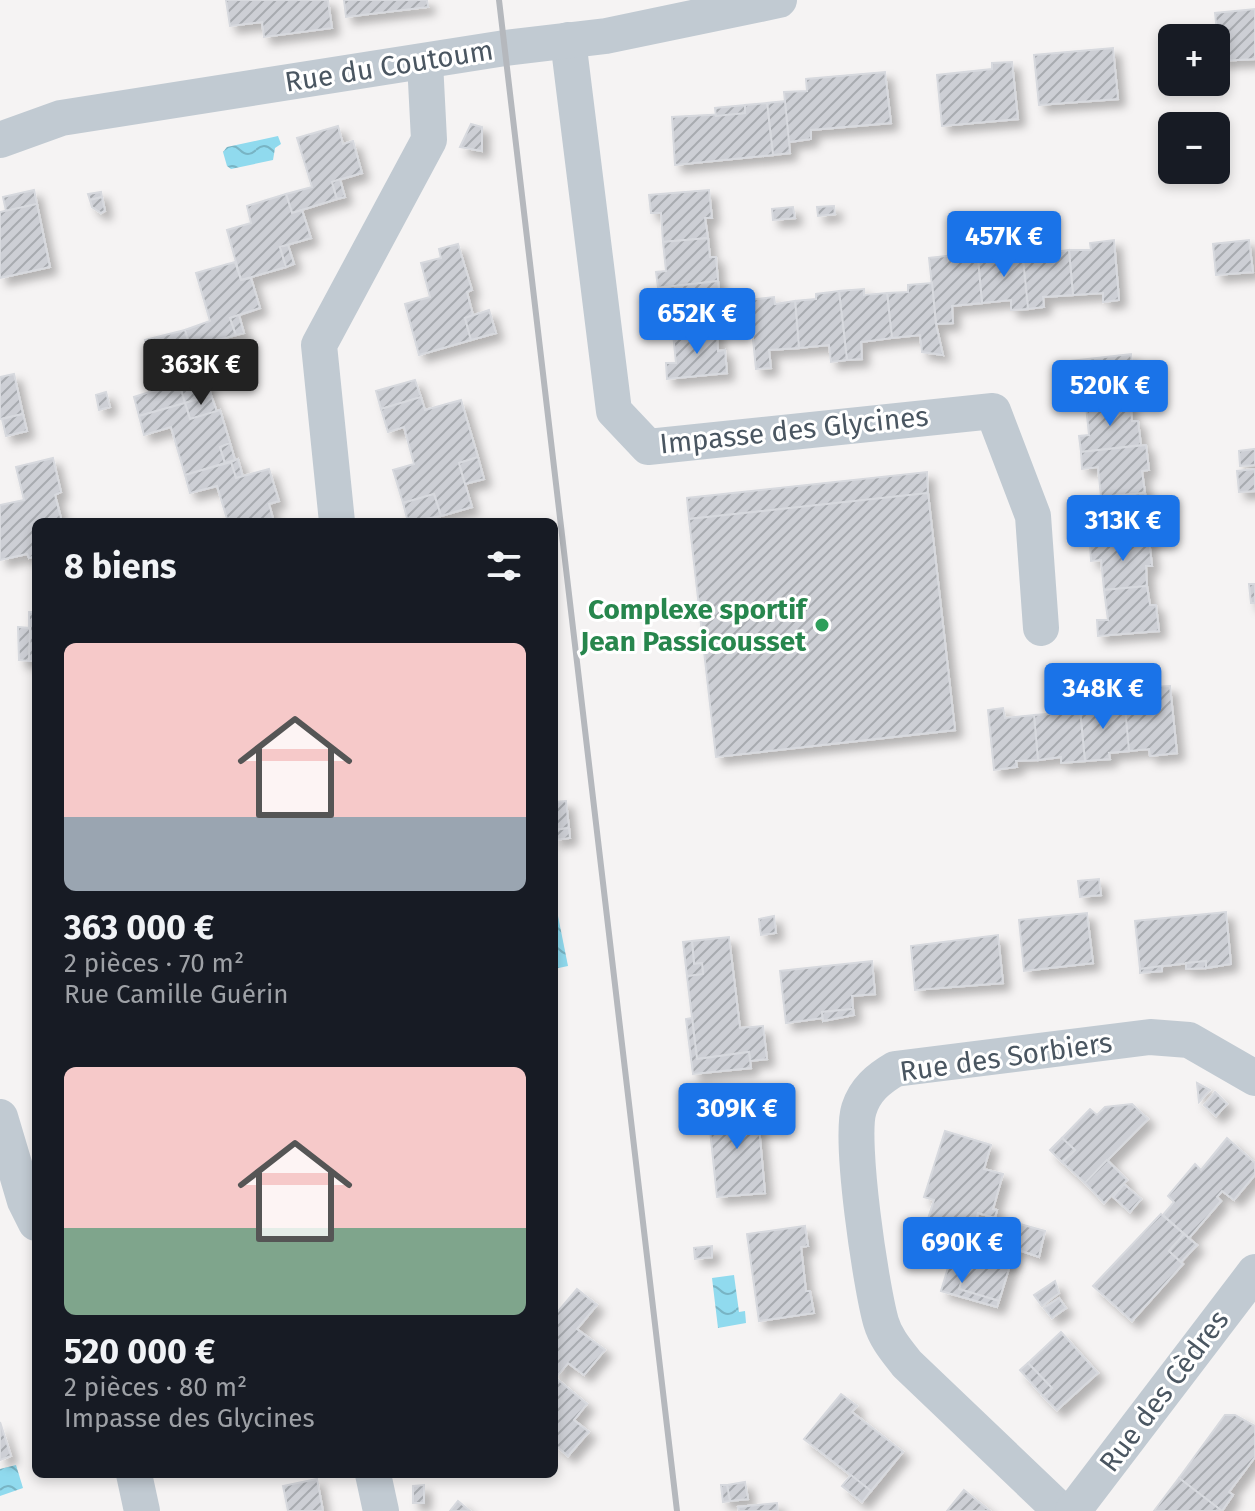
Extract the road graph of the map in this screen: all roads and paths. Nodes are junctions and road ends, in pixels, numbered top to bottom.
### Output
1 (779, 0) edge
2 (713, 7) edge
3 (568, 40) junction
4 (425, 62) junction
5 (0, 140) edge
6 (337, 518) edge
7 (1041, 628) dead end
8 (1255, 1078) edge
9 (0, 1117) edge
10 (32, 1215) edge
11 (1255, 1272) edge
12 (135, 1478) edge
13 (374, 1478) edge
14 (142, 1511) edge
15 (381, 1511) edge
16 (1061, 1511) edge
17 (1073, 1511) edge

1 - 2 street, Rue du Coutoum
2 - 3 street, Rue du Coutoum
3 - 4 street, Rue du Coutoum
3 - 7 street, Impasse des Glycines
4 - 5 street, Rue du Coutoum
4 - 6 street
8 - 16 street, Rue des Sorbiers
9 - 10 street
11 - 17 street, Rue des Cèdres
12 - 14 street
13 - 15 street

